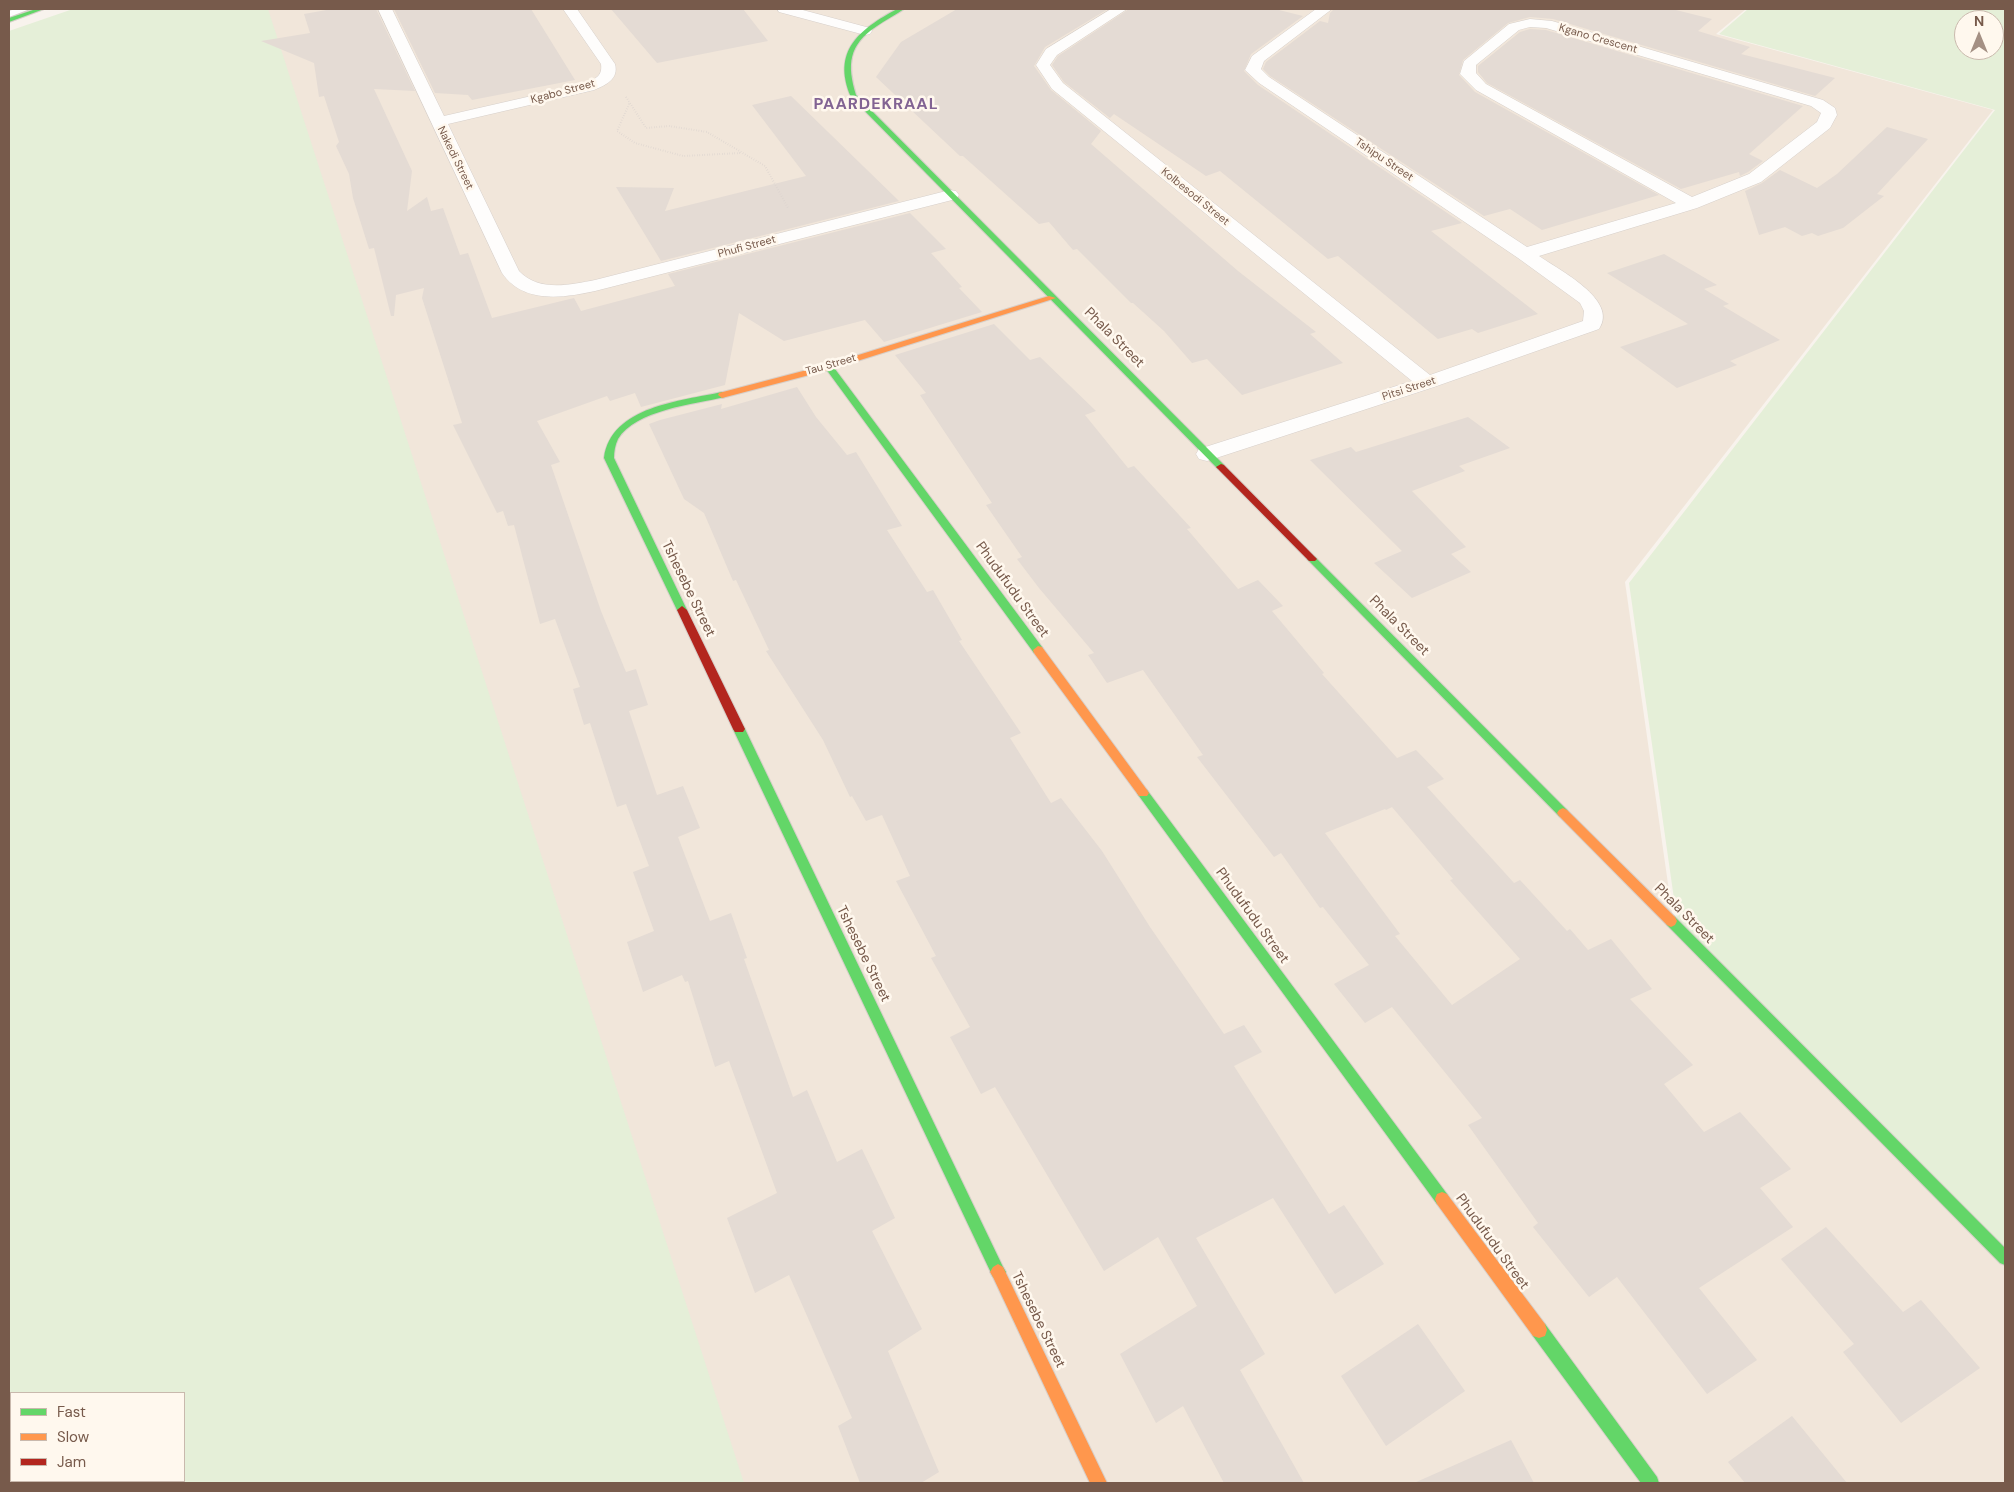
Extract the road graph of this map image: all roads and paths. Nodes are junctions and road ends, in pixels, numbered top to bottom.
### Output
1 (25, 9) edge
2 (41, 9) edge
3 (385, 9) edge
4 (570, 9) edge
5 (784, 9) edge
6 (901, 9) edge
7 (1120, 9) edge
8 (1325, 9) edge
9 (9, 14) edge
10 (9, 20) edge
11 (865, 31) junction
12 (608, 76) junction
13 (630, 104) junction
14 (438, 122) junction
15 (743, 153) junction
16 (950, 195) junction
17 (1691, 204) junction
18 (802, 232) junction
19 (1525, 254) junction
20 (543, 289) joint
21 (1052, 298) junction
22 (1593, 308) joint
23 (829, 366) junction
24 (1427, 384) junction
25 (613, 437) joint
26 (1207, 454) junction
27 (2005, 1258) edge
28 (1099, 1483) edge
29 (1651, 1483) edge

1 - 9 lane
2 - 10 street
3 - 14 street, Nakedi Street
4 - 12 street, Kgabo Street
5 - 11 street
6 - 11 street, Phala Street
7 - 24 street, Kolbesodi Street
8 - 19 street, Tshipu Street
11 - 16 street, Phala Street
12 - 13 path
12 - 14 street, Kgabo Street
13 - 15 path
13 - 15 path
14 - 20 street, Nakedi Street
15 - 18 path
16 - 18 street, Phufi Street
16 - 21 street, Phala Street
17 - 17 street, Kgano Crescent
17 - 19 street, Kgano Crescent
18 - 20 street, Phufi Street
19 - 22 street, Tshipu Street
21 - 23 street, Tau Street
21 - 26 street, Phala Street
22 - 24 street, Pitsi Street
23 - 25 street, Tau Street
23 - 29 street, Phudufudu Street
24 - 26 street, Pitsi Street
25 - 28 street, Tshesebe Street
26 - 27 street, Phala Street

